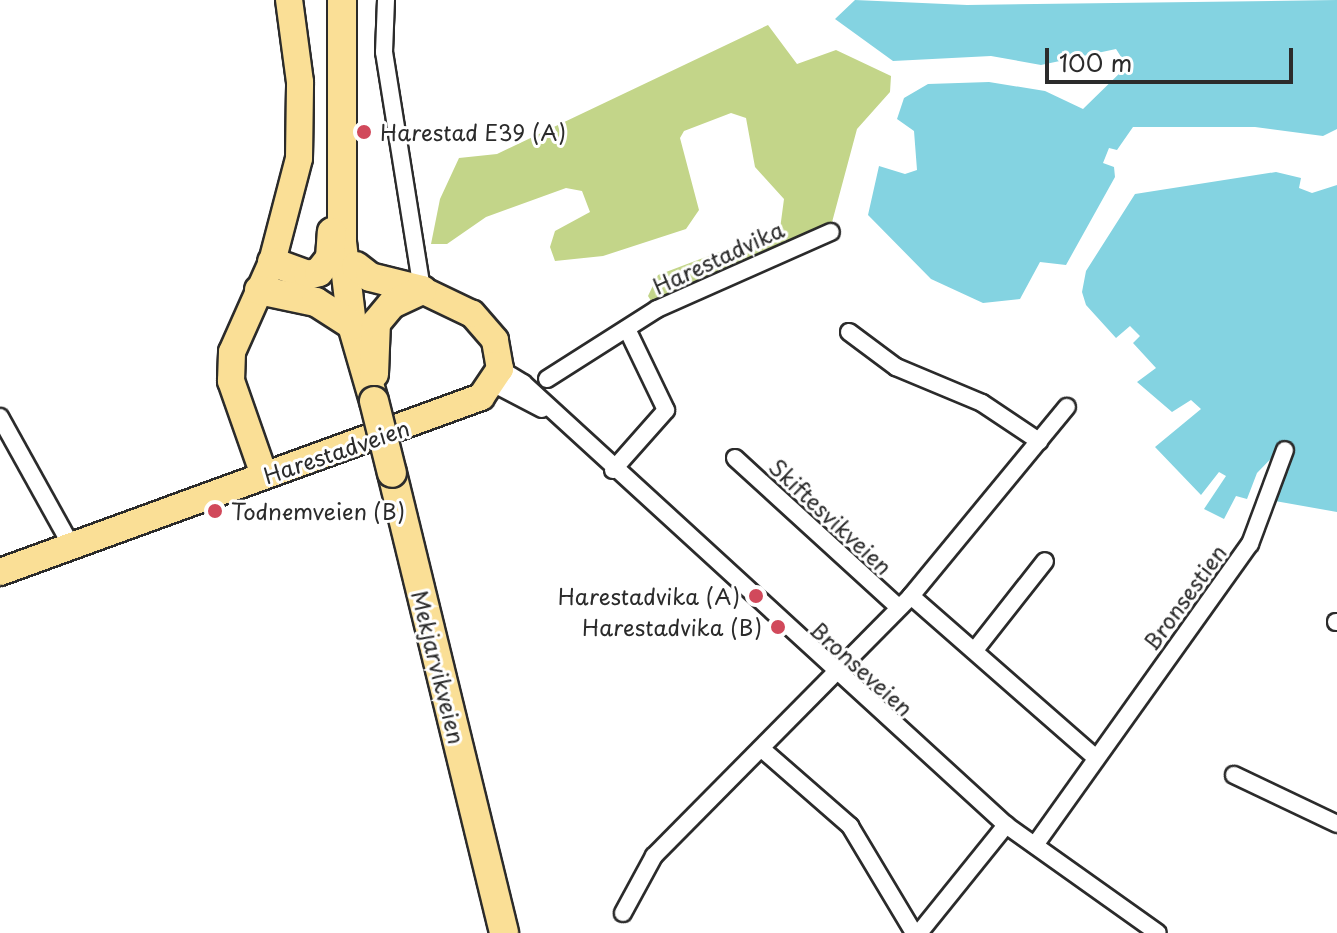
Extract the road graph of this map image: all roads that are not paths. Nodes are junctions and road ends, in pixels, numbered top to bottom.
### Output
1 (289, 0) edge
2 (342, 0) edge
3 (351, 0) edge
4 (386, 0) edge
5 (339, 208) junction
6 (831, 232) dead end
7 (272, 262) junction
8 (350, 268) junction
9 (259, 290) junction
10 (422, 290) junction
11 (352, 325) junction
12 (627, 329) junction
13 (849, 332) dead end
14 (497, 376) junction
15 (547, 379) dead end
16 (374, 392) junction
17 (1067, 407) dead end
18 (0, 417) edge
19 (1039, 441) junction
20 (1285, 450) dead end
21 (735, 458) dead end
22 (613, 470) junction
23 (264, 475) junction
24 (71, 545) junction
25 (1045, 561) dead end
26 (0, 572) edge
27 (904, 601) junction
28 (975, 650) junction
29 (837, 675) junction
30 (763, 750) junction
31 (1095, 757) junction
32 (1234, 775) dead end
33 (1337, 824) edge
34 (1006, 825) junction
35 (1035, 845) junction
36 (623, 913) dead end
37 (1149, 930) edge
38 (504, 933) edge
39 (917, 933) edge

1 - 7 main road
2 - 5 highway
3 - 8 highway
4 - 10 street
5 - 7 highway
5 - 8 highway
6 - 12 street, Harestadvika
7 - 9 main road
8 - 10 highway
8 - 11 highway, Mekjarvikveien
8 - 16 highway, Mekjarvikveien
9 - 11 highway
9 - 23 main road
10 - 14 main road
10 - 16 highway
11 - 16 highway, Mekjarvikveien
12 - 15 street, Harestadvika
12 - 22 street
13 - 19 street
14 - 22 street, Bronseveien
14 - 23 main road, Harestadveien
16 - 38 highway, Mekjarvikveien, bridge
17 - 19 street, Skiftesvikveien
18 - 24 street
19 - 27 street, Skiftesvikveien
20 - 31 street, Bronsestien
21 - 27 street, Skiftesvikveien
22 - 29 street, Bronseveien
23 - 24 main road, Harestadveien
24 - 26 main road, Harestadveien
25 - 28 street
27 - 28 street, Skiftesvikveien
27 - 29 street, Skiftesvikveien
28 - 31 street, Skiftesvikveien
29 - 30 street, Skiftesvikveien
29 - 34 street, Bronseveien
30 - 36 street, Skiftesvikveien
30 - 39 street
31 - 35 street, Bronsestien
32 - 33 street
34 - 35 street, Bronseveien
34 - 39 street
35 - 37 street, Bronseveien

